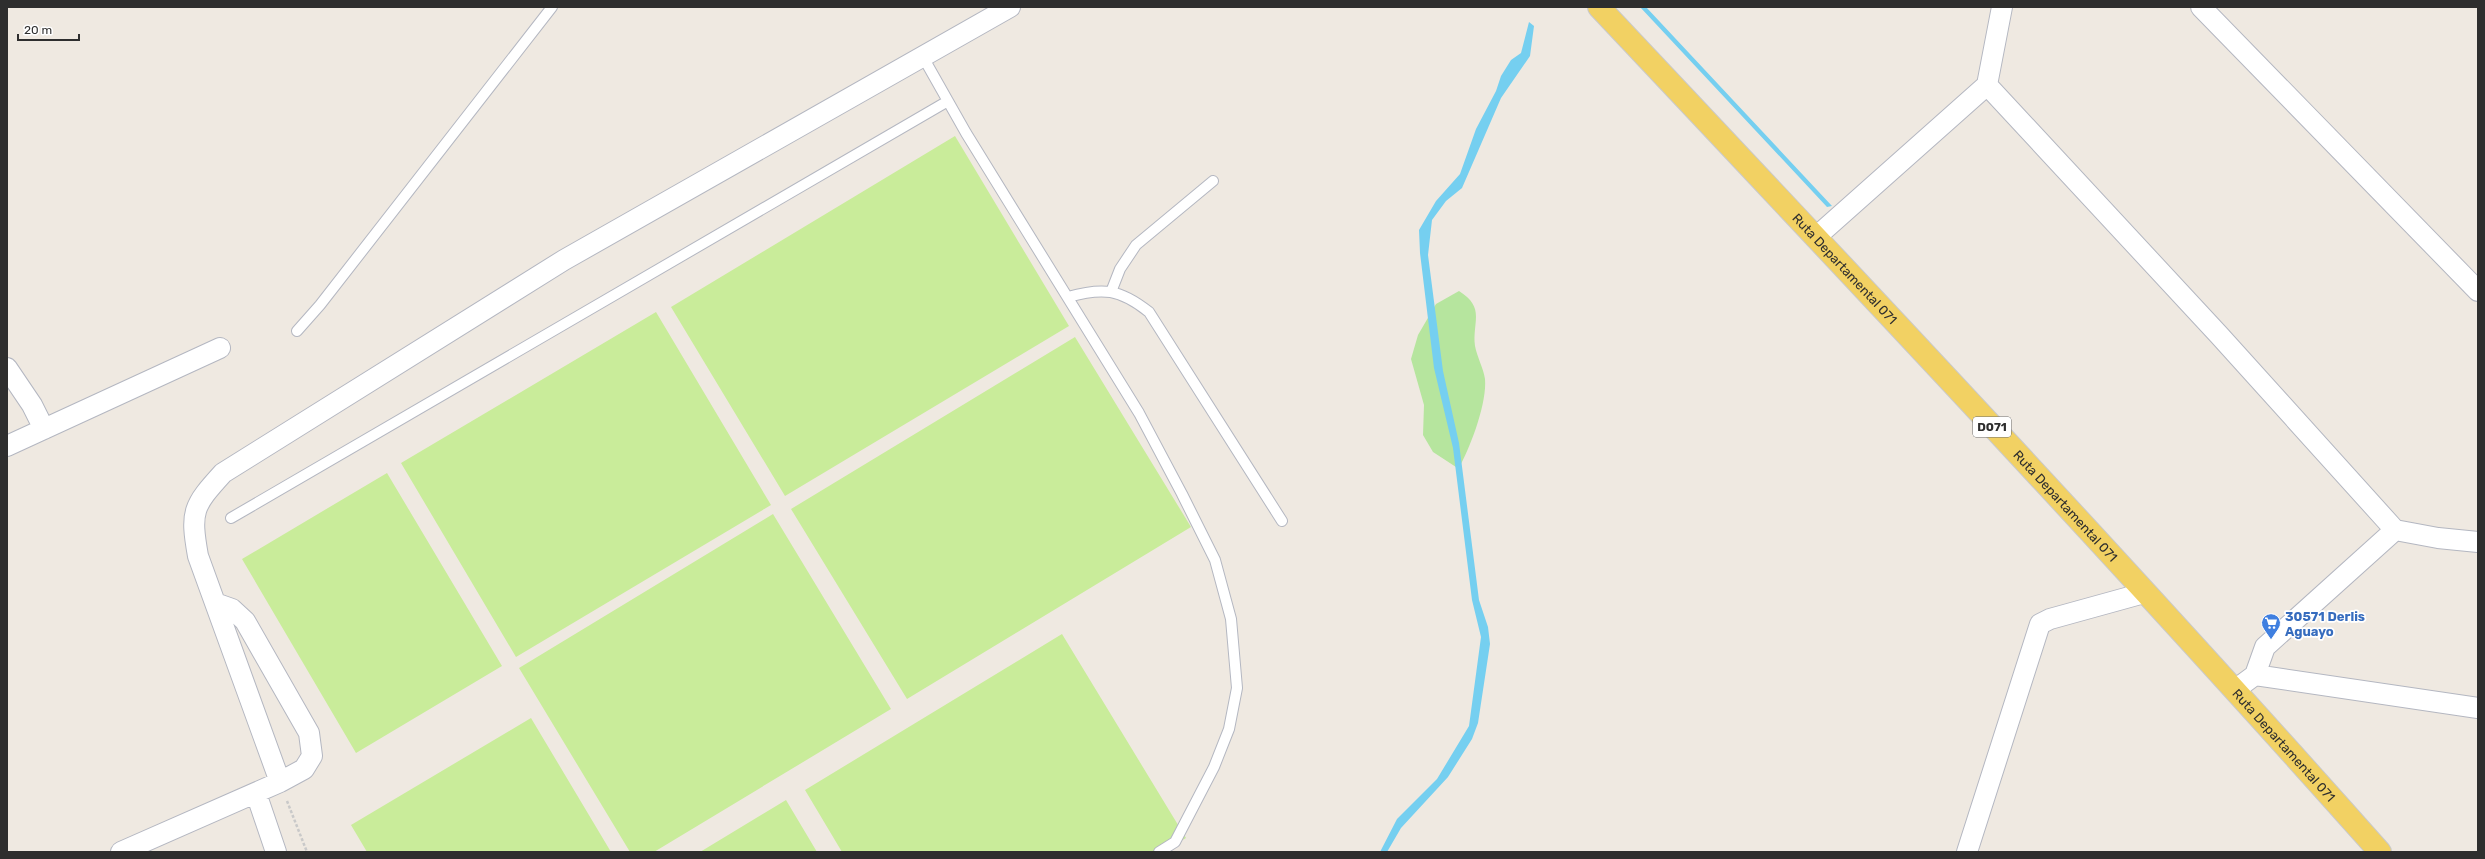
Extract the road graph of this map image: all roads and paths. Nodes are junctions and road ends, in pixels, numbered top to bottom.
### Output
1 (552, 7) edge
2 (1010, 7) edge
3 (1599, 7) edge
4 (2002, 7) edge
5 (2201, 7) edge
6 (923, 57) junction
7 (1987, 85) junction
8 (948, 101) junction
9 (1213, 181) dead end
10 (1816, 237) junction
11 (2478, 291) edge
12 (1111, 292) junction
13 (1068, 297) junction
14 (297, 331) dead end
15 (220, 348) dead end
16 (7, 368) edge
17 (44, 429) junction
18 (7, 446) edge
19 (231, 518) dead end
20 (1282, 521) dead end
21 (2395, 530) junction
22 (2478, 542) edge
23 (2144, 593) junction
24 (215, 603) junction
25 (2255, 675) junction
26 (2236, 689) junction
27 (2478, 708) edge
28 (280, 782) junction
29 (256, 793) junction
30 (121, 852) edge
31 (276, 852) edge
32 (307, 852) edge
33 (1159, 852) edge
34 (1967, 852) edge
35 (2380, 852) edge

1 - 14 lane
2 - 6 street
3 - 10 main road, Ruta Departamental 071 / D071
4 - 7 street
5 - 11 street
6 - 8 lane
6 - 24 street
7 - 10 street
7 - 21 street
8 - 13 lane
8 - 19 lane
9 - 12 lane
10 - 23 main road, Ruta Departamental 071 / D071
12 - 13 lane
12 - 20 lane
13 - 33 lane
15 - 17 street
16 - 17 street
17 - 18 street
21 - 22 street
21 - 25 street
23 - 26 main road, Ruta Departamental 071 / D071
23 - 34 street
24 - 28 street
24 - 28 street
25 - 26 street
25 - 27 street
26 - 35 main road, Ruta Departamental 071 / D071
28 - 29 street
28 - 32 path
29 - 30 street
29 - 31 street

